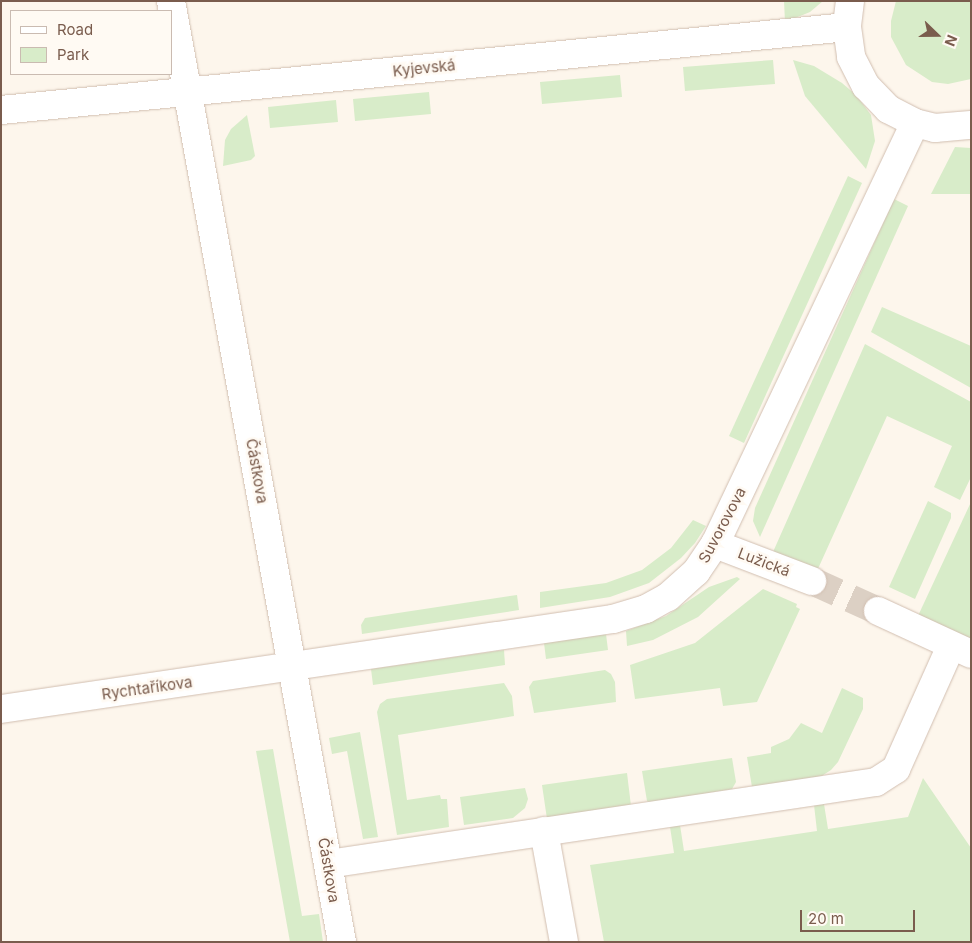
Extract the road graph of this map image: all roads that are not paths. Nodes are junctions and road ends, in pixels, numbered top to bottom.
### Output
1 (171, 1) edge
2 (848, 14) edge
3 (188, 92) junction
4 (1, 110) edge
5 (915, 123) junction
6 (971, 126) edge
7 (715, 544) junction
8 (812, 582) tunnel mouth
9 (878, 611) tunnel mouth
10 (961, 650) edge
11 (292, 667) junction
12 (1, 709) edge
13 (544, 831) junction
14 (328, 864) junction
15 (342, 942) edge
16 (564, 942) edge

1 - 3 street, Částkova
2 - 3 street, Kyjevská
2 - 5 street
3 - 4 street, Kyjevská
3 - 11 street, Částkova
5 - 6 street
5 - 7 street, Suvorovova
7 - 8 street, Lužická
7 - 11 street, Suvorovova
9 - 10 street
10 - 13 street
11 - 12 street, Rychtaříkova
11 - 14 street, Částkova
13 - 14 street
13 - 16 street
14 - 15 street, Částkova

